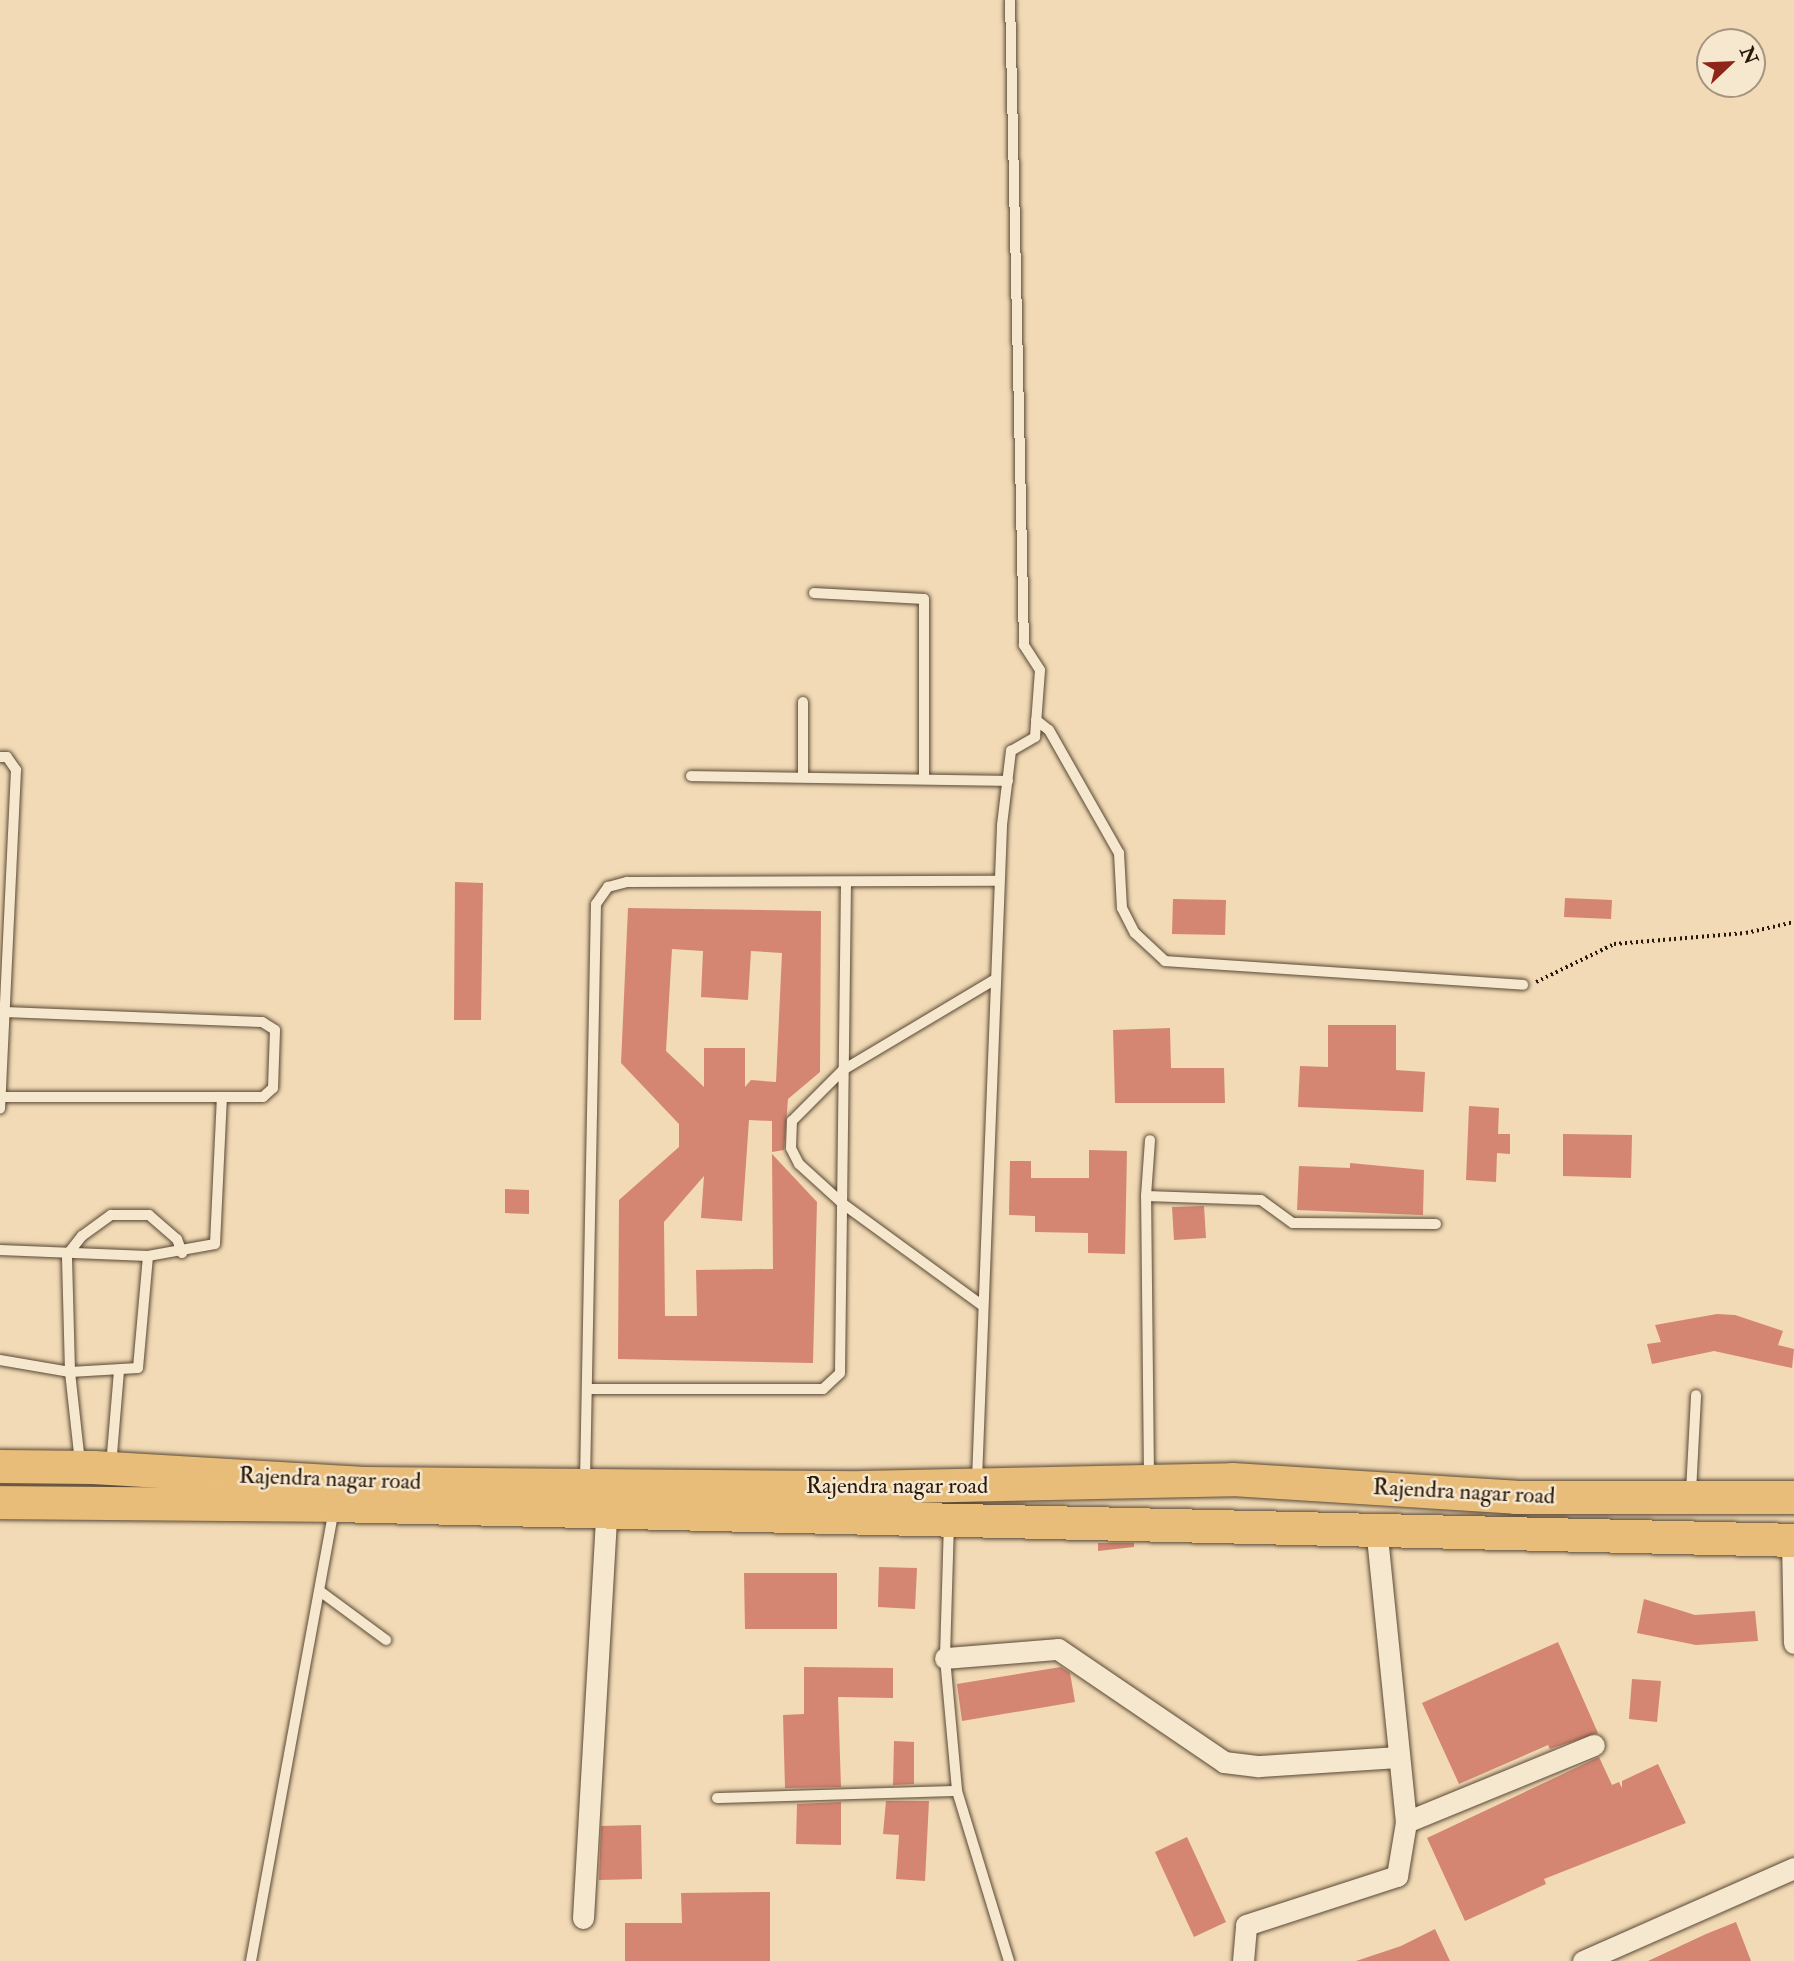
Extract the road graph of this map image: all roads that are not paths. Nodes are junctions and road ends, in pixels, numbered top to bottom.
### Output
1 (1010, 0) edge
2 (814, 593) dead end
3 (803, 702) dead end
4 (1036, 720) junction
5 (0, 757) edge
6 (691, 776) dead end
7 (803, 776) junction
8 (924, 779) junction
9 (1008, 781) junction
10 (998, 881) junction
11 (846, 882) junction
12 (994, 980) junction
13 (1523, 985) road end
14 (3, 1012) junction
15 (843, 1070) junction
16 (1, 1090) edge
17 (222, 1098) junction
18 (0, 1109) edge
19 (1150, 1140) dead end
20 (1146, 1196) junction
21 (842, 1203) junction
22 (1436, 1224) dead end
23 (0, 1250) edge
24 (182, 1253) junction
25 (67, 1255) junction
26 (148, 1256) junction
27 (983, 1306) junction
28 (0, 1360) edge
29 (119, 1371) junction
30 (70, 1372) junction
31 (587, 1389) junction
32 (1696, 1395) dead end
33 (0, 1466) edge
34 (96, 1467) junction
35 (1150, 1479) junction
36 (585, 1484) junction
37 (976, 1486) junction
38 (1794, 1497) edge
39 (1691, 1498) junction
40 (0, 1502) edge
41 (860, 1503) junction
42 (334, 1505) junction
43 (606, 1514) junction
44 (949, 1522) junction
45 (1377, 1529) junction
46 (1793, 1540) edge
47 (321, 1592) junction
48 (386, 1640) dead end
49 (1794, 1643) edge
50 (944, 1658) junction
51 (1594, 1745) dead end
52 (1399, 1757) junction
53 (957, 1791) junction
54 (717, 1798) dead end
55 (1406, 1822) junction
56 (1794, 1868) edge
57 (583, 1918) dead end
58 (251, 1961) edge
59 (1009, 1961) edge
60 (1243, 1961) edge
61 (1583, 1961) edge

1 - 4 lane
2 - 8 lane
3 - 7 lane
4 - 9 lane
4 - 13 lane
5 - 14 lane
6 - 7 lane
7 - 8 lane
8 - 9 lane
9 - 10 lane
10 - 11 lane
10 - 12 lane
11 - 15 lane
11 - 31 lane
12 - 15 lane
12 - 27 lane
14 - 16 lane
14 - 17 lane
15 - 21 lane
15 - 21 lane
16 - 17 lane
16 - 18 lane
17 - 24 lane
19 - 20 lane
20 - 22 lane
20 - 35 lane
21 - 27 lane
21 - 31 lane
23 - 25 lane
24 - 25 lane
24 - 26 lane
25 - 26 lane
25 - 30 lane
26 - 29 lane
27 - 37 lane
28 - 30 lane
29 - 30 lane
29 - 34 lane
30 - 34 lane
31 - 36 lane
32 - 39 lane
33 - 34 main road, Rajendra nagar road
34 - 36 main road, Rajendra nagar road
35 - 37 main road, Rajendra nagar road
35 - 39 main road, Rajendra nagar road
36 - 41 main road, Rajendra nagar road
37 - 41 main road, Rajendra nagar road
38 - 39 main road, Rajendra nagar road
40 - 42 main road, Rajendra nagar road
41 - 43 main road, Rajendra nagar road
41 - 44 main road, Rajendra nagar road
42 - 43 main road, Rajendra nagar road
42 - 47 lane
43 - 57 street
44 - 45 main road, Rajendra nagar road
44 - 50 lane
45 - 46 main road, Rajendra nagar road
45 - 52 street
46 - 49 street
47 - 48 lane
47 - 58 lane
50 - 52 street
50 - 53 lane
51 - 55 street
52 - 55 street
53 - 54 lane
53 - 59 lane
55 - 60 street
56 - 61 street

